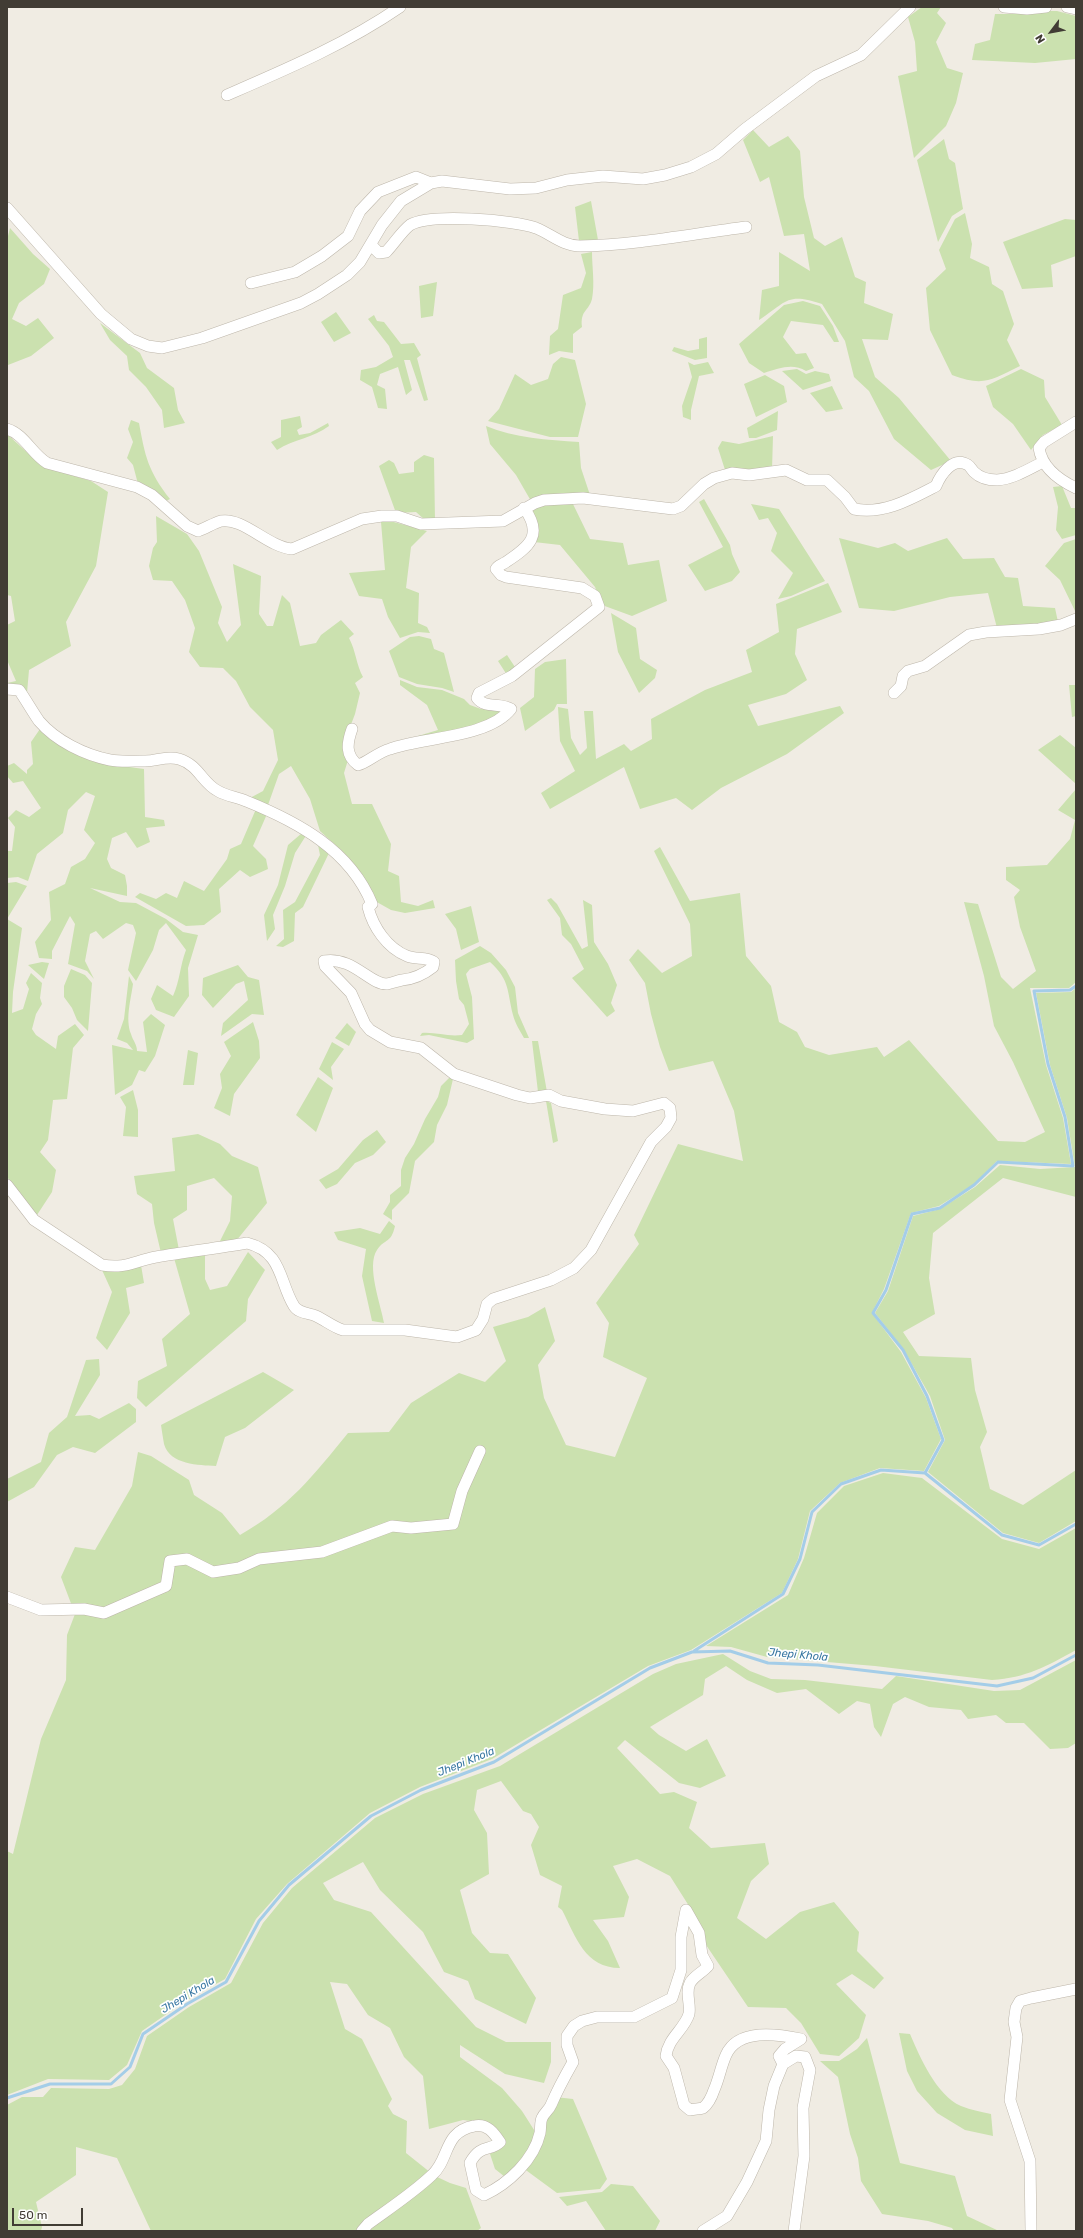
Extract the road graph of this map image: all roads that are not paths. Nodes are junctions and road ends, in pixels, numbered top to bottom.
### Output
1 (400, 7) edge
2 (910, 7) edge
3 (1004, 7) edge
4 (1046, 7) edge
5 (1067, 7) edge
6 (1076, 9) edge
7 (227, 95) dead end
8 (431, 183) junction
9 (7, 208) edge
10 (746, 227) dead end
11 (371, 245) junction
12 (251, 283) dead end
13 (1076, 422) edge
14 (7, 429) edge
15 (1043, 462) junction
16 (1076, 488) edge
17 (524, 508) junction
18 (1076, 619) edge
19 (7, 689) edge
20 (894, 693) dead end
21 (352, 729) dead end
22 (7, 1185) edge
23 (480, 1451) dead end
24 (7, 1597) edge
25 (1076, 1989) edge
26 (783, 2064) junction
27 (362, 2231) edge
28 (703, 2231) edge
29 (794, 2231) edge
30 (1032, 2231) edge

1 - 7 street
2 - 8 street
3 - 4 street
5 - 6 street
8 - 11 street
8 - 12 street
9 - 11 street
10 - 11 street
13 - 15 street
14 - 17 street
15 - 16 street
15 - 17 street
17 - 21 street
18 - 20 street
19 - 22 street
23 - 24 street
25 - 30 street
26 - 27 street
26 - 28 street
26 - 29 street

